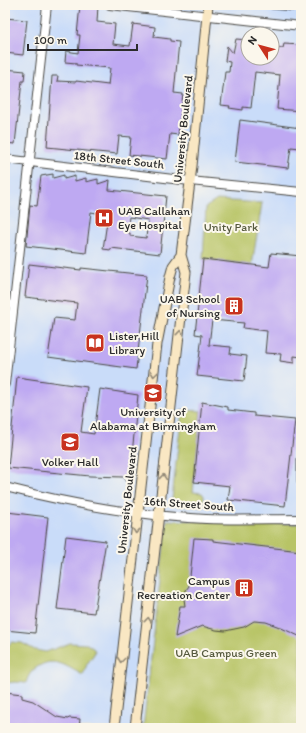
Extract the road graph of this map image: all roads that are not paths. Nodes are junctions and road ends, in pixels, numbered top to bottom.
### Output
1 (47, 5) edge
2 (110, 5) edge
3 (208, 5) edge
4 (207, 16) junction
5 (301, 26) edge
6 (5, 159) edge
7 (29, 162) junction
8 (190, 181) junction
9 (301, 192) edge
10 (181, 255) junction
11 (5, 384) edge
12 (301, 459) edge
13 (301, 481) edge
14 (5, 487) edge
15 (138, 513) junction
16 (159, 514) junction
17 (301, 519) edge
18 (114, 728) edge
19 (135, 728) edge

1 - 7 street
2 - 4 street
3 - 4 main road, University Boulevard
4 - 5 street
4 - 8 main road, University Boulevard
6 - 7 street, 18th Street South
7 - 8 street, 18th Street South
7 - 11 street
8 - 9 street, 18th Street South
8 - 10 main road, University Boulevard
10 -> 15 main road, University Boulevard
16 -> 10 main road, University Boulevard
12 - 13 street
14 - 15 street, 16th Street South
15 - 16 street, 16th Street South
15 -> 18 main road, University Boulevard
16 - 17 street, 16th Street South
19 -> 16 main road, University Boulevard

